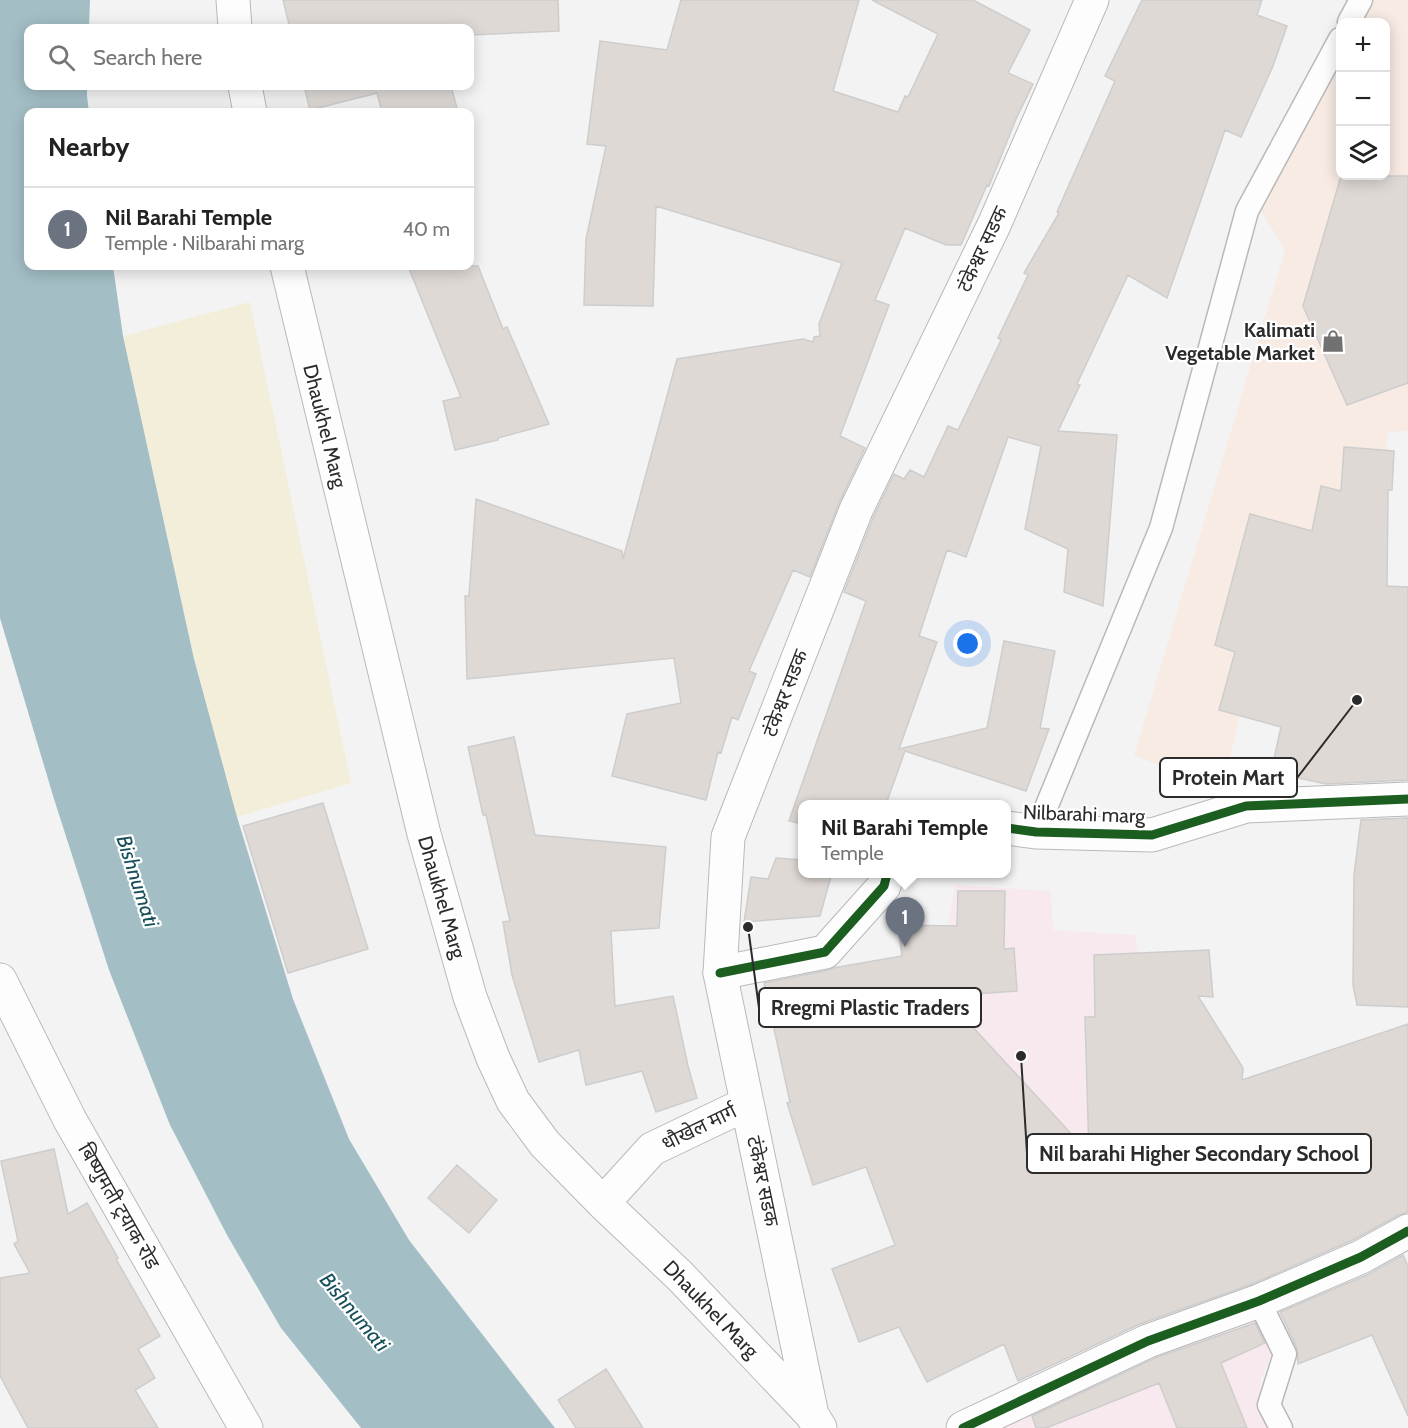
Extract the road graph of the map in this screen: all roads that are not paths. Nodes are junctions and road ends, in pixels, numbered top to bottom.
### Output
1 (233, 0) edge
2 (1092, 0) edge
3 (1362, 0) edge
4 (1351, 18) edge
5 (235, 24) edge
6 (1336, 48) edge
7 (246, 90) edge
8 (249, 108) edge
9 (287, 270) edge
10 (1408, 799) edge
11 (1021, 830) edge
12 (886, 878) edge
13 (720, 973) junction
14 (0, 980) edge
15 (746, 1104) junction
16 (603, 1203) junction
17 (1408, 1231) edge
18 (1259, 1300) junction
19 (816, 1422) edge
20 (246, 1428) edge
21 (963, 1428) edge
22 (1281, 1428) edge

1 - 5 main road
2 - 13 main road, टंकेश्वर सडक
3 - 4 lane
6 - 11 lane
7 - 8 main road
9 - 16 main road, Dhaukhel Marg
10 - 11 main road, Nilbarahi marg
12 - 13 main road
13 - 15 main road, टंकेश्वर सडक
14 - 20 main road, बिष्णुमती ट्रयाक रोड
15 - 16 main road, धौखेल मार्ग
15 - 19 main road, टंकेश्वर सडक
16 - 19 main road, Dhaukhel Marg
17 - 18 main road
18 - 21 main road
18 - 22 lane

